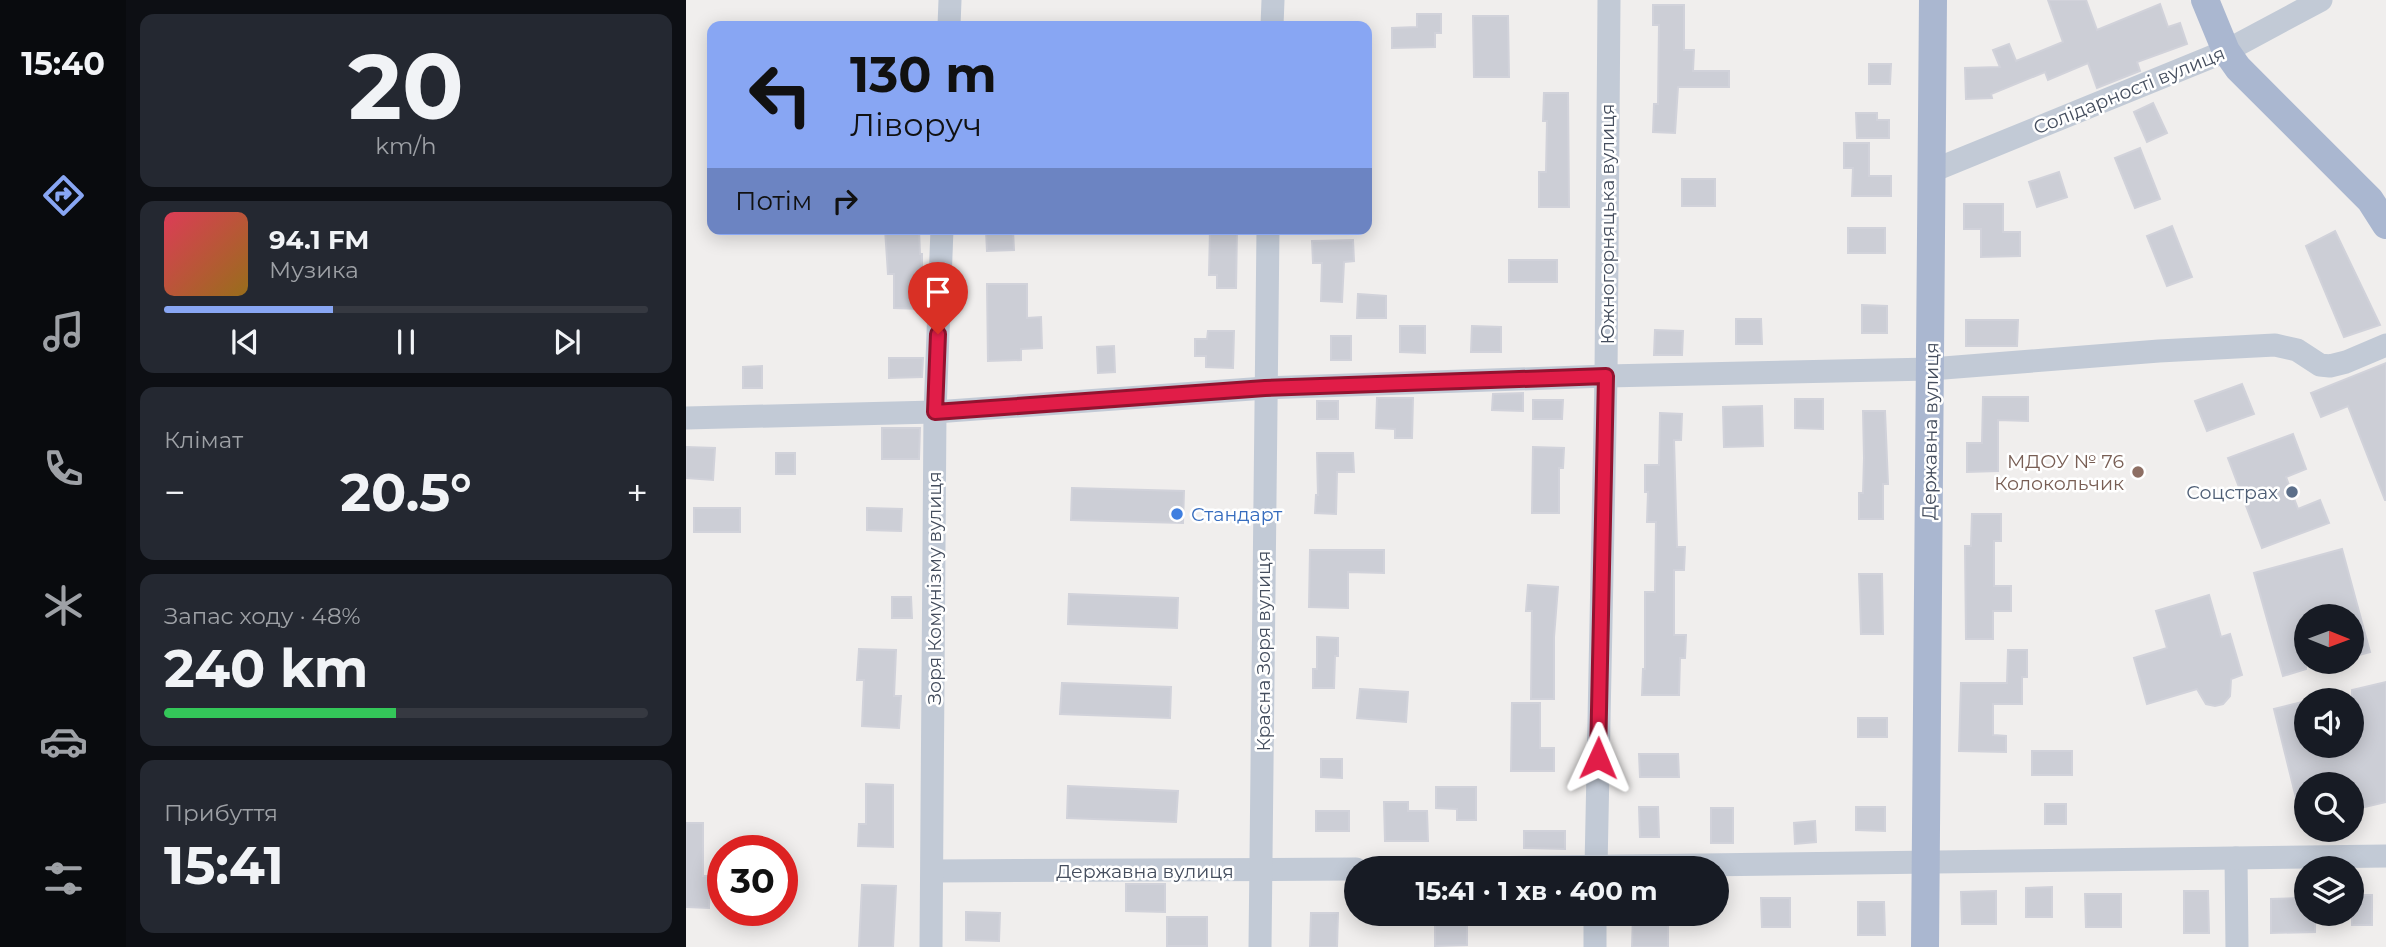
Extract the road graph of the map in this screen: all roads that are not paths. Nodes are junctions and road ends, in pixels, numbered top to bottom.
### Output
1 (950, 0) edge
2 (1273, 0) edge
3 (1609, 0) edge
4 (1933, 0) edge
5 (2205, 0) edge
6 (2321, 0) edge
7 (949, 21) edge
8 (1272, 21) edge
9 (2226, 51) junction
10 (1932, 171) junction
11 (2386, 225) edge
12 (942, 235) edge
13 (1268, 235) edge
14 (2386, 345) edge
15 (1931, 369) junction
16 (1606, 376) junction
17 (1265, 388) junction
18 (935, 412) junction
19 (686, 418) edge
20 (1596, 856) edge
21 (2386, 856) edge
22 (2236, 858) junction
23 (1926, 862) junction
24 (1729, 865) edge
25 (1344, 869) edge
26 (1262, 870) junction
27 (933, 871) junction
28 (1595, 926) edge
29 (931, 947) edge
30 (1260, 947) edge
31 (1595, 947) edge
32 (1925, 947) edge
33 (2237, 947) edge

1 - 7 street
2 - 8 street
3 - 16 street, Южногорняцька вулиця
4 - 10 main road, Державна вулиця
5 - 9 main road
6 - 9 street, Солідарності вулиця
9 - 10 street, Солідарності вулиця
9 - 11 main road
10 - 15 main road, Державна вулиця
12 - 18 street, Зоря Комунізму вулиця
13 - 17 street, Красна Зоря вулиця
14 - 15 street
15 - 16 street
15 - 23 main road, Державна вулиця
16 - 17 street
16 - 20 street, Южногорняцька вулиця
17 - 18 street
17 - 26 street, Красна Зоря вулиця
18 - 19 street
18 - 27 street, Зоря Комунізму вулиця
21 - 22 street
22 - 23 street
22 - 33 street
23 - 24 street
23 - 32 main road, Державна вулиця
25 - 26 street, Державна вулиця
26 - 27 street, Державна вулиця
26 - 30 street, Красна Зоря вулиця
27 - 29 street, Зоря Комунізму вулиця
28 - 31 street

